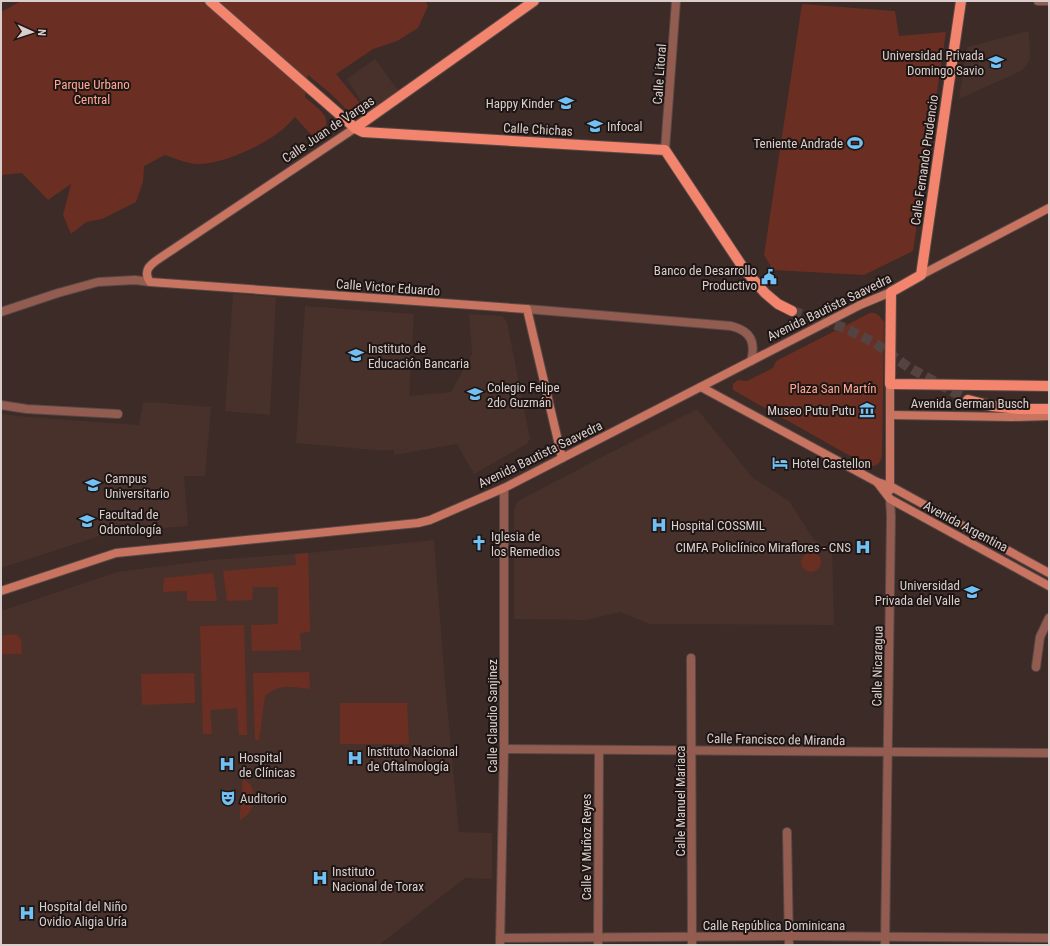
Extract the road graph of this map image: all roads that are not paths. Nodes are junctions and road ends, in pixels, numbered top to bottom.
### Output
1 (210, 1) edge
2 (534, 1) edge
3 (676, 1) edge
4 (960, 1) edge
5 (1038, 1) edge
6 (1049, 1) edge
7 (355, 128) junction
8 (665, 150) junction
9 (1049, 208) edge
10 (921, 275) junction
11 (150, 282) junction
12 (891, 292) junction
13 (527, 309) junction
14 (1, 312) edge
15 (792, 312) tunnel mouth
16 (751, 361) junction
17 (890, 384) junction
18 (701, 386) junction
19 (1049, 386) edge
20 (968, 400) tunnel mouth
21 (1, 405) edge
22 (1049, 409) edge
23 (118, 414) dead end
24 (890, 415) junction
25 (1049, 416) edge
26 (562, 458) junction
27 (877, 482) junction
28 (890, 486) junction
29 (504, 488) junction
30 (890, 499) junction
31 (962, 526) junction
32 (957, 535) junction
33 (1015, 555) junction
34 (1010, 564) junction
35 (1049, 573) edge
36 (1049, 586) edge
37 (1, 591) edge
38 (1049, 618) edge
39 (691, 658) dead end
40 (1036, 667) dead end
41 (504, 750) junction
42 (599, 750) junction
43 (692, 750) junction
44 (889, 752) junction
45 (1049, 753) edge
46 (787, 832) dead end
47 (789, 936) junction
48 (1049, 938) edge
49 (500, 941) edge
50 (598, 941) edge
51 (692, 941) edge
52 (885, 941) edge
53 (790, 945) edge

1 - 7 main road, Calle Chichas
2 - 7 main road, Calle Juan de Vargas
3 - 8 street, Calle Litoral
4 - 10 main road, Calle Fernando Prudencio
5 - 6 street
7 - 8 main road, Calle Chichas
7 - 11 main road, Calle Juan de Vargas
8 - 15 main road
9 - 10 main road, Avenida Bautista Saavedra
10 - 12 main road, Avenida Bautista Saavedra
11 - 13 main road, Calle Victor Eduardo
11 - 14 street, Calle Victor Eduardo
12 - 16 main road, Avenida Bautista Saavedra
12 - 17 main road, Calle Nicaragua
13 - 16 street, Calle Victor Eduardo
13 - 26 main road
16 - 18 main road, Avenida Bautista Saavedra
17 - 19 main road, Avenida German Busch
17 - 24 main road, Calle Nicaragua
18 - 26 main road, Avenida Bautista Saavedra
18 - 27 main road, Avenida Argentina
20 - 22 main road
21 - 23 street
24 - 25 main road, Avenida German Busch
24 - 28 main road, Calle Nicaragua
26 - 29 main road, Avenida Bautista Saavedra
27 - 28 main road, Avenida Argentina
27 - 30 main road, Avenida Argentina
28 - 30 main road, Calle Nicaragua
28 - 31 main road, Avenida Argentina
29 - 37 main road, Avenida Bautista Saavedra
29 - 41 street, Calle Claudio Sanjinez
30 - 32 main road, Avenida Argentina
30 - 44 street, Calle Nicaragua
31 - 32 main road
31 - 33 main road, Avenida Argentina
32 - 34 main road, Avenida Argentina
33 - 34 main road
33 - 35 main road, Avenida Argentina
34 - 36 main road, Avenida Argentina
38 - 40 street
39 - 43 street, Calle Manuel Mariaca
41 - 42 street, Calle Francisco de Miranda
41 - 49 street, Calle Claudio Sanjinez
42 - 43 street, Calle Francisco de Miranda
42 - 50 street, Calle V Muñoz Reyes
43 - 44 street, Calle Francisco de Miranda
43 - 51 street, Calle Manuel Mariaca
44 - 45 street, Calle Francisco de Miranda
44 - 52 street, Calle Nicaragua
46 - 47 street
47 - 51 street, Calle República Dominicana
47 - 52 street, Calle República Dominicana
47 - 53 street
48 - 52 street, Calle República Dominicana
49 - 50 street, Calle República Dominicana
50 - 51 street, Calle República Dominicana

